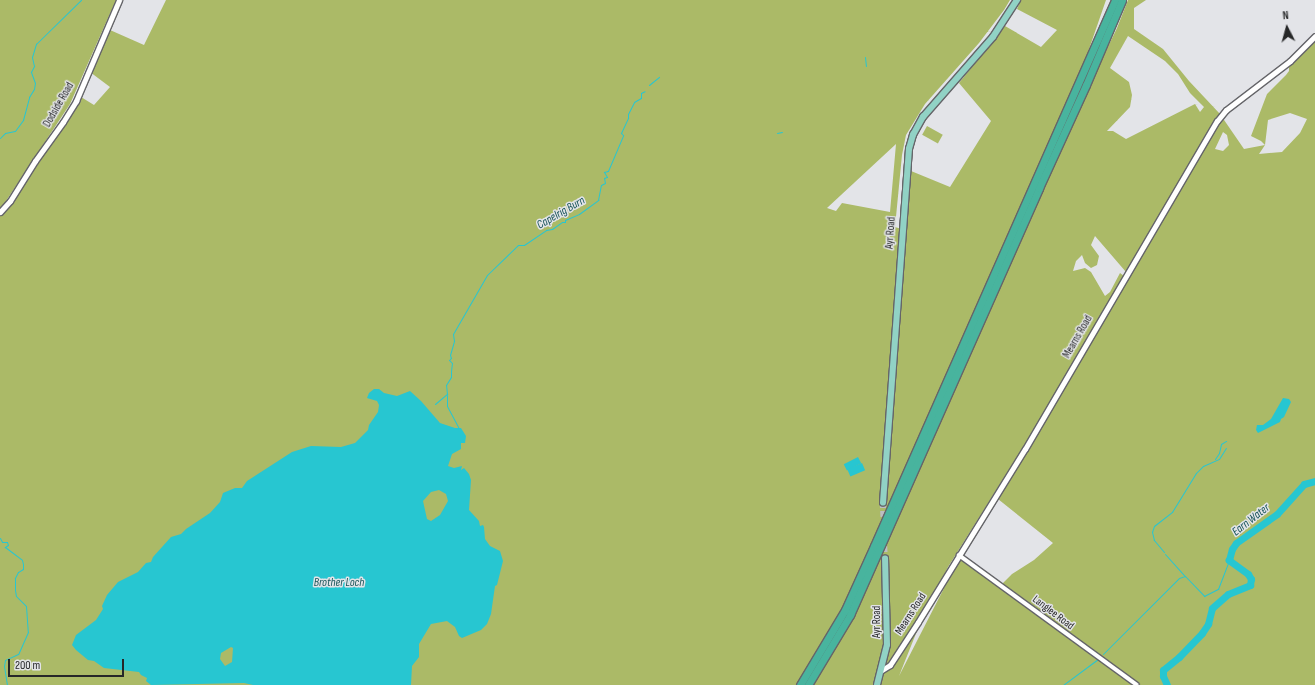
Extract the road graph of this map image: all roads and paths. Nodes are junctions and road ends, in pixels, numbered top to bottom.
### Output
1 (119, 0) edge
2 (1017, 0) edge
3 (1114, 0) edge
4 (1122, 0) edge
5 (1125, 0) edge
6 (1315, 36) edge
7 (1099, 56) junction
8 (0, 212) edge
9 (883, 504) tunnel mouth
10 (959, 555) junction
11 (885, 559) tunnel mouth
12 (882, 670) junction
13 (800, 685) edge
14 (808, 685) edge
15 (877, 685) edge
16 (1137, 685) edge

1 - 8 street, Dodside Road
2 - 9 main road, Ayr Road
3 - 13 highway
4 - 7 highway
5 - 7 highway
6 - 10 street, Mearns Road
7 - 14 highway
10 - 12 street, Mearns Road
10 - 16 street, Langlee Road
11 - 12 main road, Ayr Road
12 - 15 main road, Ayr Road

